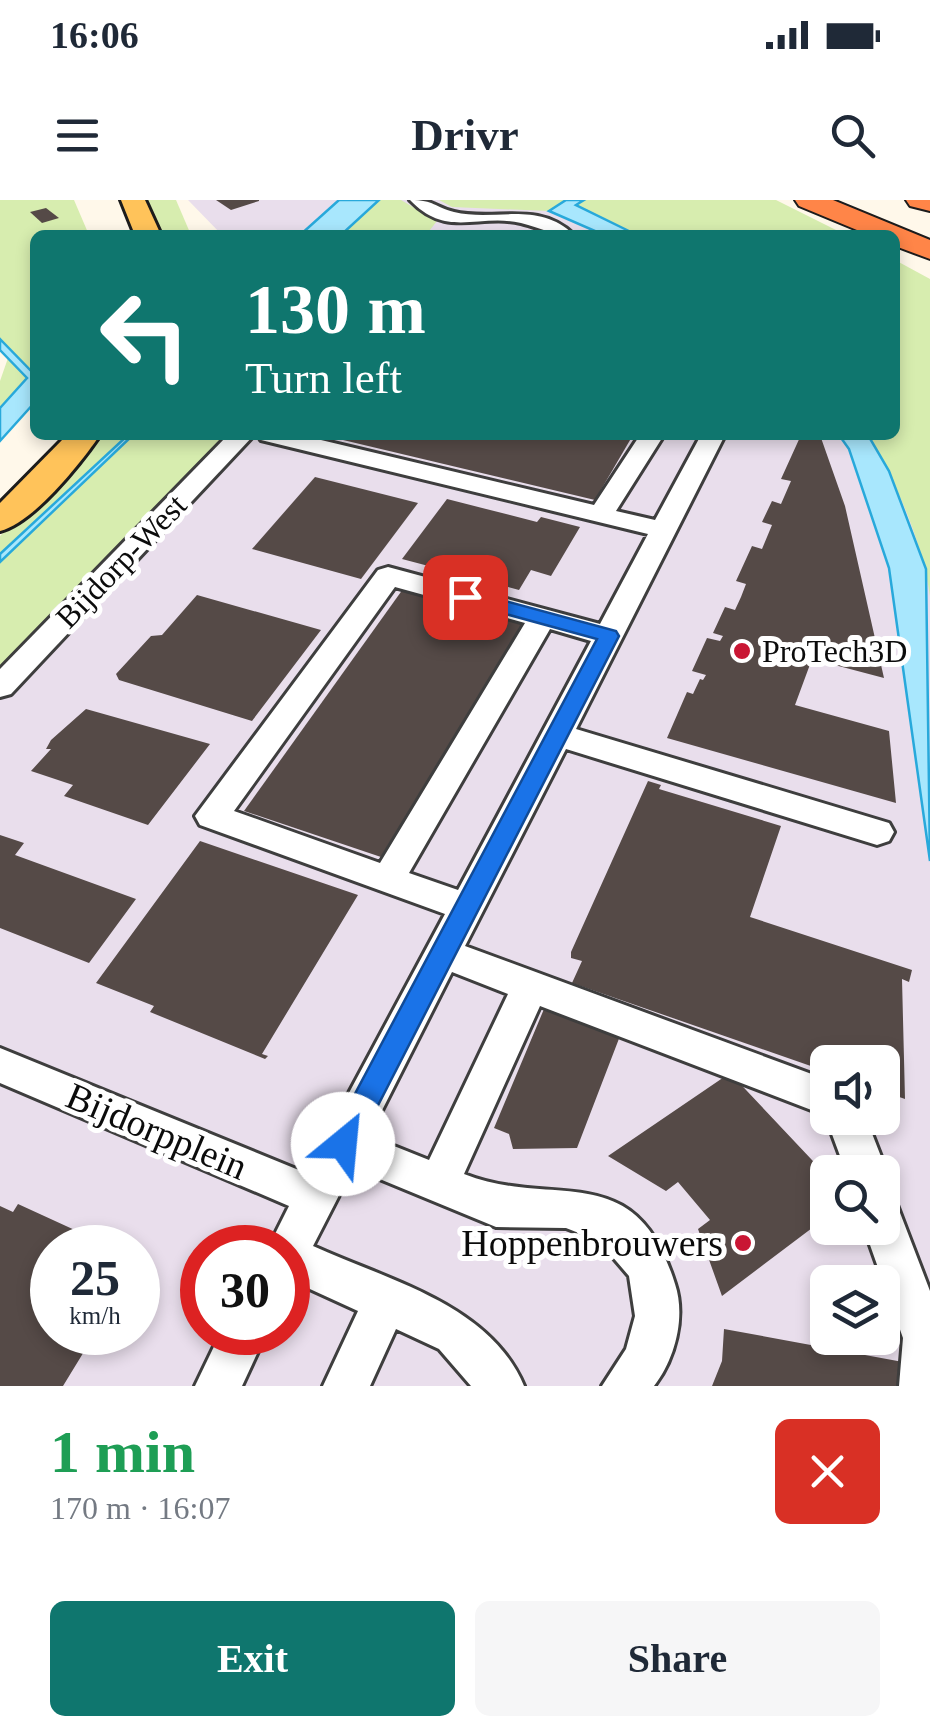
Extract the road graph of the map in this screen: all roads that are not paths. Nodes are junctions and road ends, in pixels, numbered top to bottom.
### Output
1 (133, 200) edge
2 (419, 200) edge
3 (809, 200) edge
4 (865, 200) edge
5 (920, 200) edge
6 (930, 203) edge
7 (509, 216) junction
8 (450, 218) junction
9 (930, 225) edge
10 (146, 230) edge
11 (438, 230) edge
12 (496, 230) edge
13 (553, 230) edge
14 (882, 230) edge
15 (900, 238) edge
16 (930, 250) edge
17 (80, 440) edge
18 (237, 440) edge
19 (299, 440) edge
20 (677, 445) edge
21 (601, 514) junction
22 (0, 522) edge
23 (664, 530) junction
24 (542, 618) junction
25 (608, 636) junction
26 (0, 687) edge
27 (557, 735) junction
28 (876, 832) dead end
29 (388, 879) junction
30 (468, 908) junction
31 (442, 953) junction
32 (530, 986) junction
33 (0, 1065) edge
34 (810, 1091) edge
35 (343, 1144) junction
36 (438, 1185) junction
37 (315, 1198) junction
38 (302, 1225) edge
39 (891, 1245) edge
40 (310, 1265) edge
41 (386, 1301) junction
42 (234, 1355) edge
43 (218, 1386) edge
44 (346, 1386) edge
45 (501, 1386) edge
46 (625, 1386) edge
47 (922, 1386) edge

1 - 10 main road
2 - 8 street
3 - 14 highway
4 - 9 highway
5 - 6 highway
7 - 8 street
7 - 12 street
7 - 13 street
8 - 11 street
15 - 16 highway
17 - 22 main road
18 - 26 street, Bijdorp-West
19 - 21 street
20 - 21 street
20 - 23 street
21 - 23 street
23 - 25 street
24 - 25 street
24 - 29 street
24 - 29 street
25 - 27 street
27 - 28 street
27 - 30 street
29 - 30 street
30 - 31 street
31 - 32 street
31 - 35 street
32 - 34 street
32 - 36 street
33 - 37 street, Bijdorpplein
35 - 36 street
35 - 37 street
36 - 46 street
37 - 38 street
39 - 47 street
40 - 41 street
41 - 44 street
41 - 45 street
42 - 43 street

